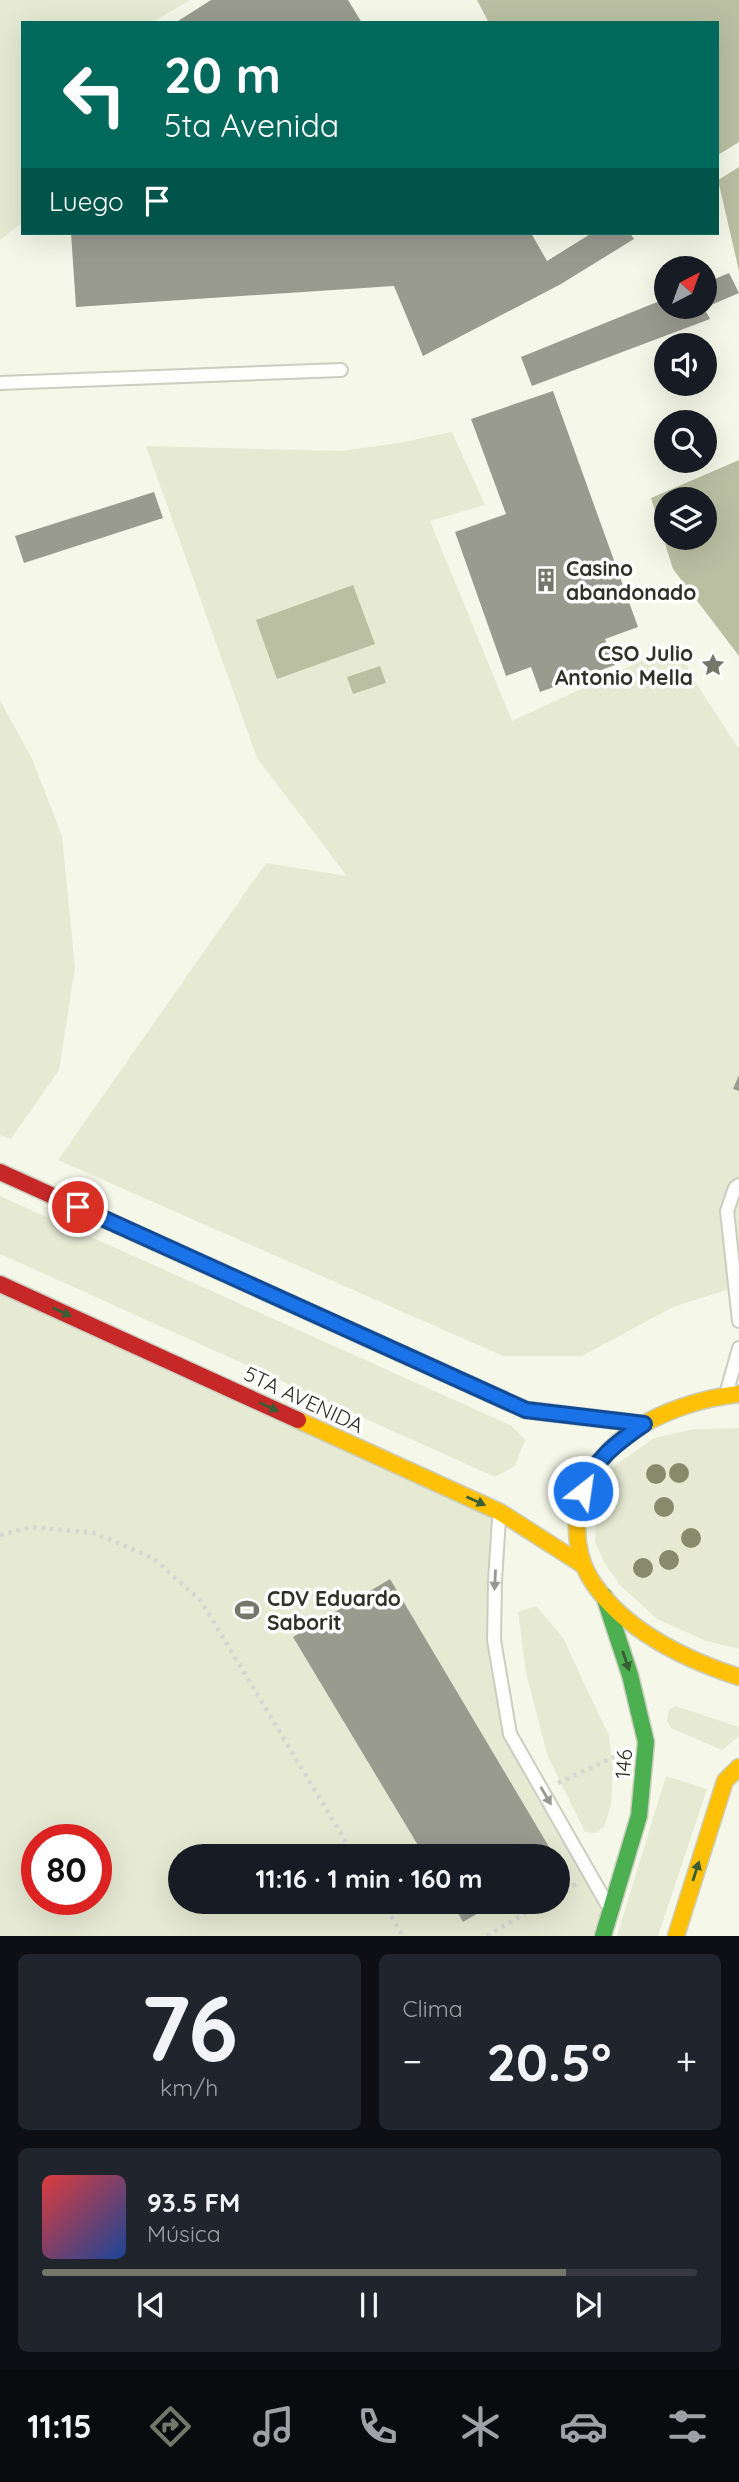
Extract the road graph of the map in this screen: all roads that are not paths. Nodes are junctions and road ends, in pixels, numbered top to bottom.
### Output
1 (341, 370) dead end
2 (0, 383) edge
3 (0, 1172) edge
4 (739, 1185) edge
5 (0, 1284) edge
6 (739, 1321) edge
7 (739, 1348) edge
8 (732, 1394) edge
9 (644, 1424) junction
10 (500, 1512) junction
11 (583, 1565) junction
12 (604, 1596) junction
13 (739, 1677) edge
14 (739, 1767) edge
15 (610, 1910) junction
16 (603, 1936) edge
17 (676, 1936) edge

1 - 2 lane
3 - 9 main road
4 - 6 lane
5 -> 10 main road, 5TA AVENIDA
7 - 8 lane
8 - 9 main road
9 - 11 main road
10 - 11 main road, 5TA AVENIDA
10 -> 15 lane
11 - 12 main road
12 - 13 main road
12 -> 15 main road, 146
17 -> 14 main road
15 - 16 main road, 146

